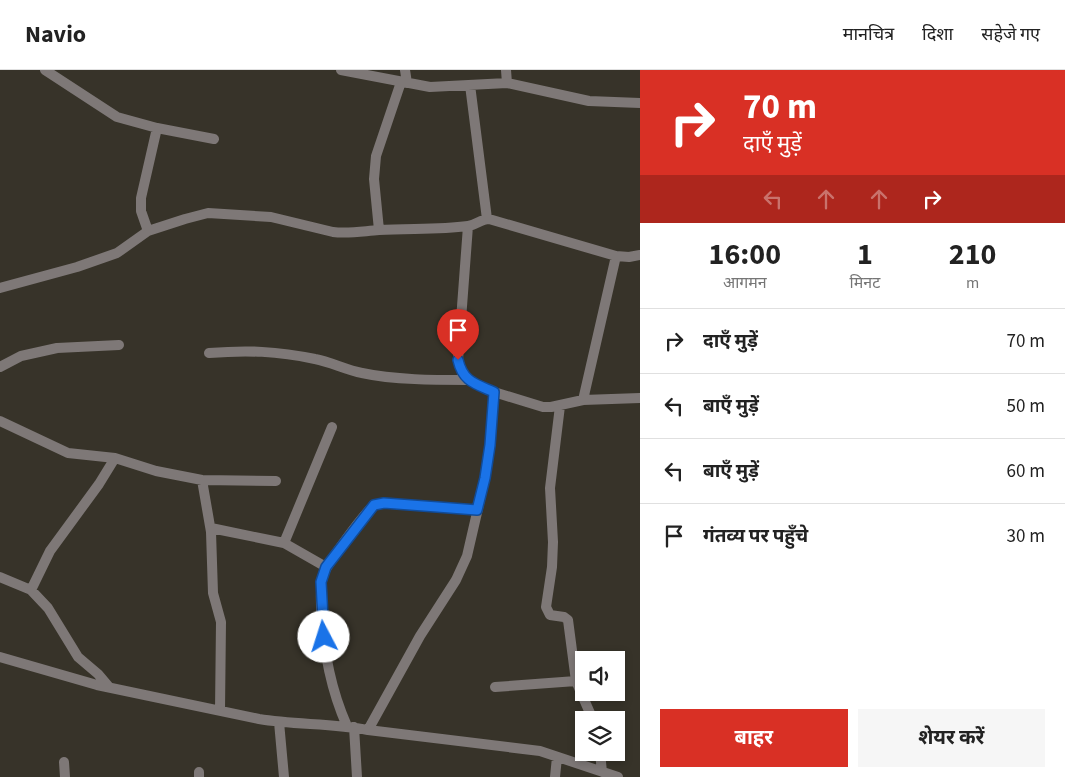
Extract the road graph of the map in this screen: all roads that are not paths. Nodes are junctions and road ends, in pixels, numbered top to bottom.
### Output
1 (45, 70) edge
2 (342, 70) edge
3 (405, 70) edge
4 (506, 70) edge
5 (404, 82) junction
6 (507, 83) junction
7 (470, 85) junction
8 (640, 103) edge
9 (157, 128) junction
10 (214, 139) dead end
11 (487, 219) junction
12 (468, 226) junction
13 (379, 230) junction
14 (148, 231) junction
15 (640, 255) edge
16 (616, 256) junction
17 (0, 288) edge
18 (119, 345) dead end
19 (209, 353) dead end
20 (0, 367) edge
21 (468, 380) junction
22 (494, 392) junction
23 (640, 398) edge
24 (584, 400) junction
25 (560, 406) junction
26 (0, 421) edge
27 (332, 427) dead end
28 (115, 458) junction
29 (202, 480) junction
30 (276, 481) dead end
31 (477, 510) junction
32 (211, 528) junction
33 (284, 543) junction
34 (326, 567) junction
35 (0, 577) edge
36 (31, 590) junction
37 (0, 657) edge
38 (575, 672) edge
39 (575, 680) edge
40 (109, 687) junction
41 (495, 687) dead end
42 (220, 710) junction
43 (279, 722) junction
44 (350, 727) junction
45 (368, 730) junction
46 (556, 756) junction
47 (601, 761) edge
48 (64, 762) dead end
49 (602, 772) junction
50 (65, 777) edge
51 (284, 777) edge
52 (358, 777) edge
53 (555, 777) edge
54 (618, 777) edge

1 - 9 street
2 - 5 street
3 - 5 street
4 - 6 street
5 - 7 street
5 - 13 street
6 - 7 street
6 - 8 street
7 - 11 street
9 - 10 street
9 - 14 street
11 - 12 street
11 - 16 street
12 - 13 street
12 - 21 street
13 - 14 street
14 - 17 street
15 - 16 street
16 - 24 street
18 - 20 street
19 - 21 street
21 - 22 street
22 - 25 street
22 - 31 street
23 - 24 street
24 - 25 street
25 - 38 street
26 - 28 street
27 - 33 street
28 - 29 street
28 - 36 street
29 - 30 street
29 - 32 street
31 - 34 street
31 - 45 street
32 - 33 street
32 - 42 street
33 - 34 street
34 - 44 street
35 - 36 street
36 - 40 street
37 - 40 street
39 - 41 street
40 - 42 street
42 - 43 street
43 - 44 street
43 - 51 street
44 - 45 street
44 - 52 street
45 - 46 street
46 - 49 street
46 - 53 street
47 - 49 street
48 - 50 street
49 - 54 street

